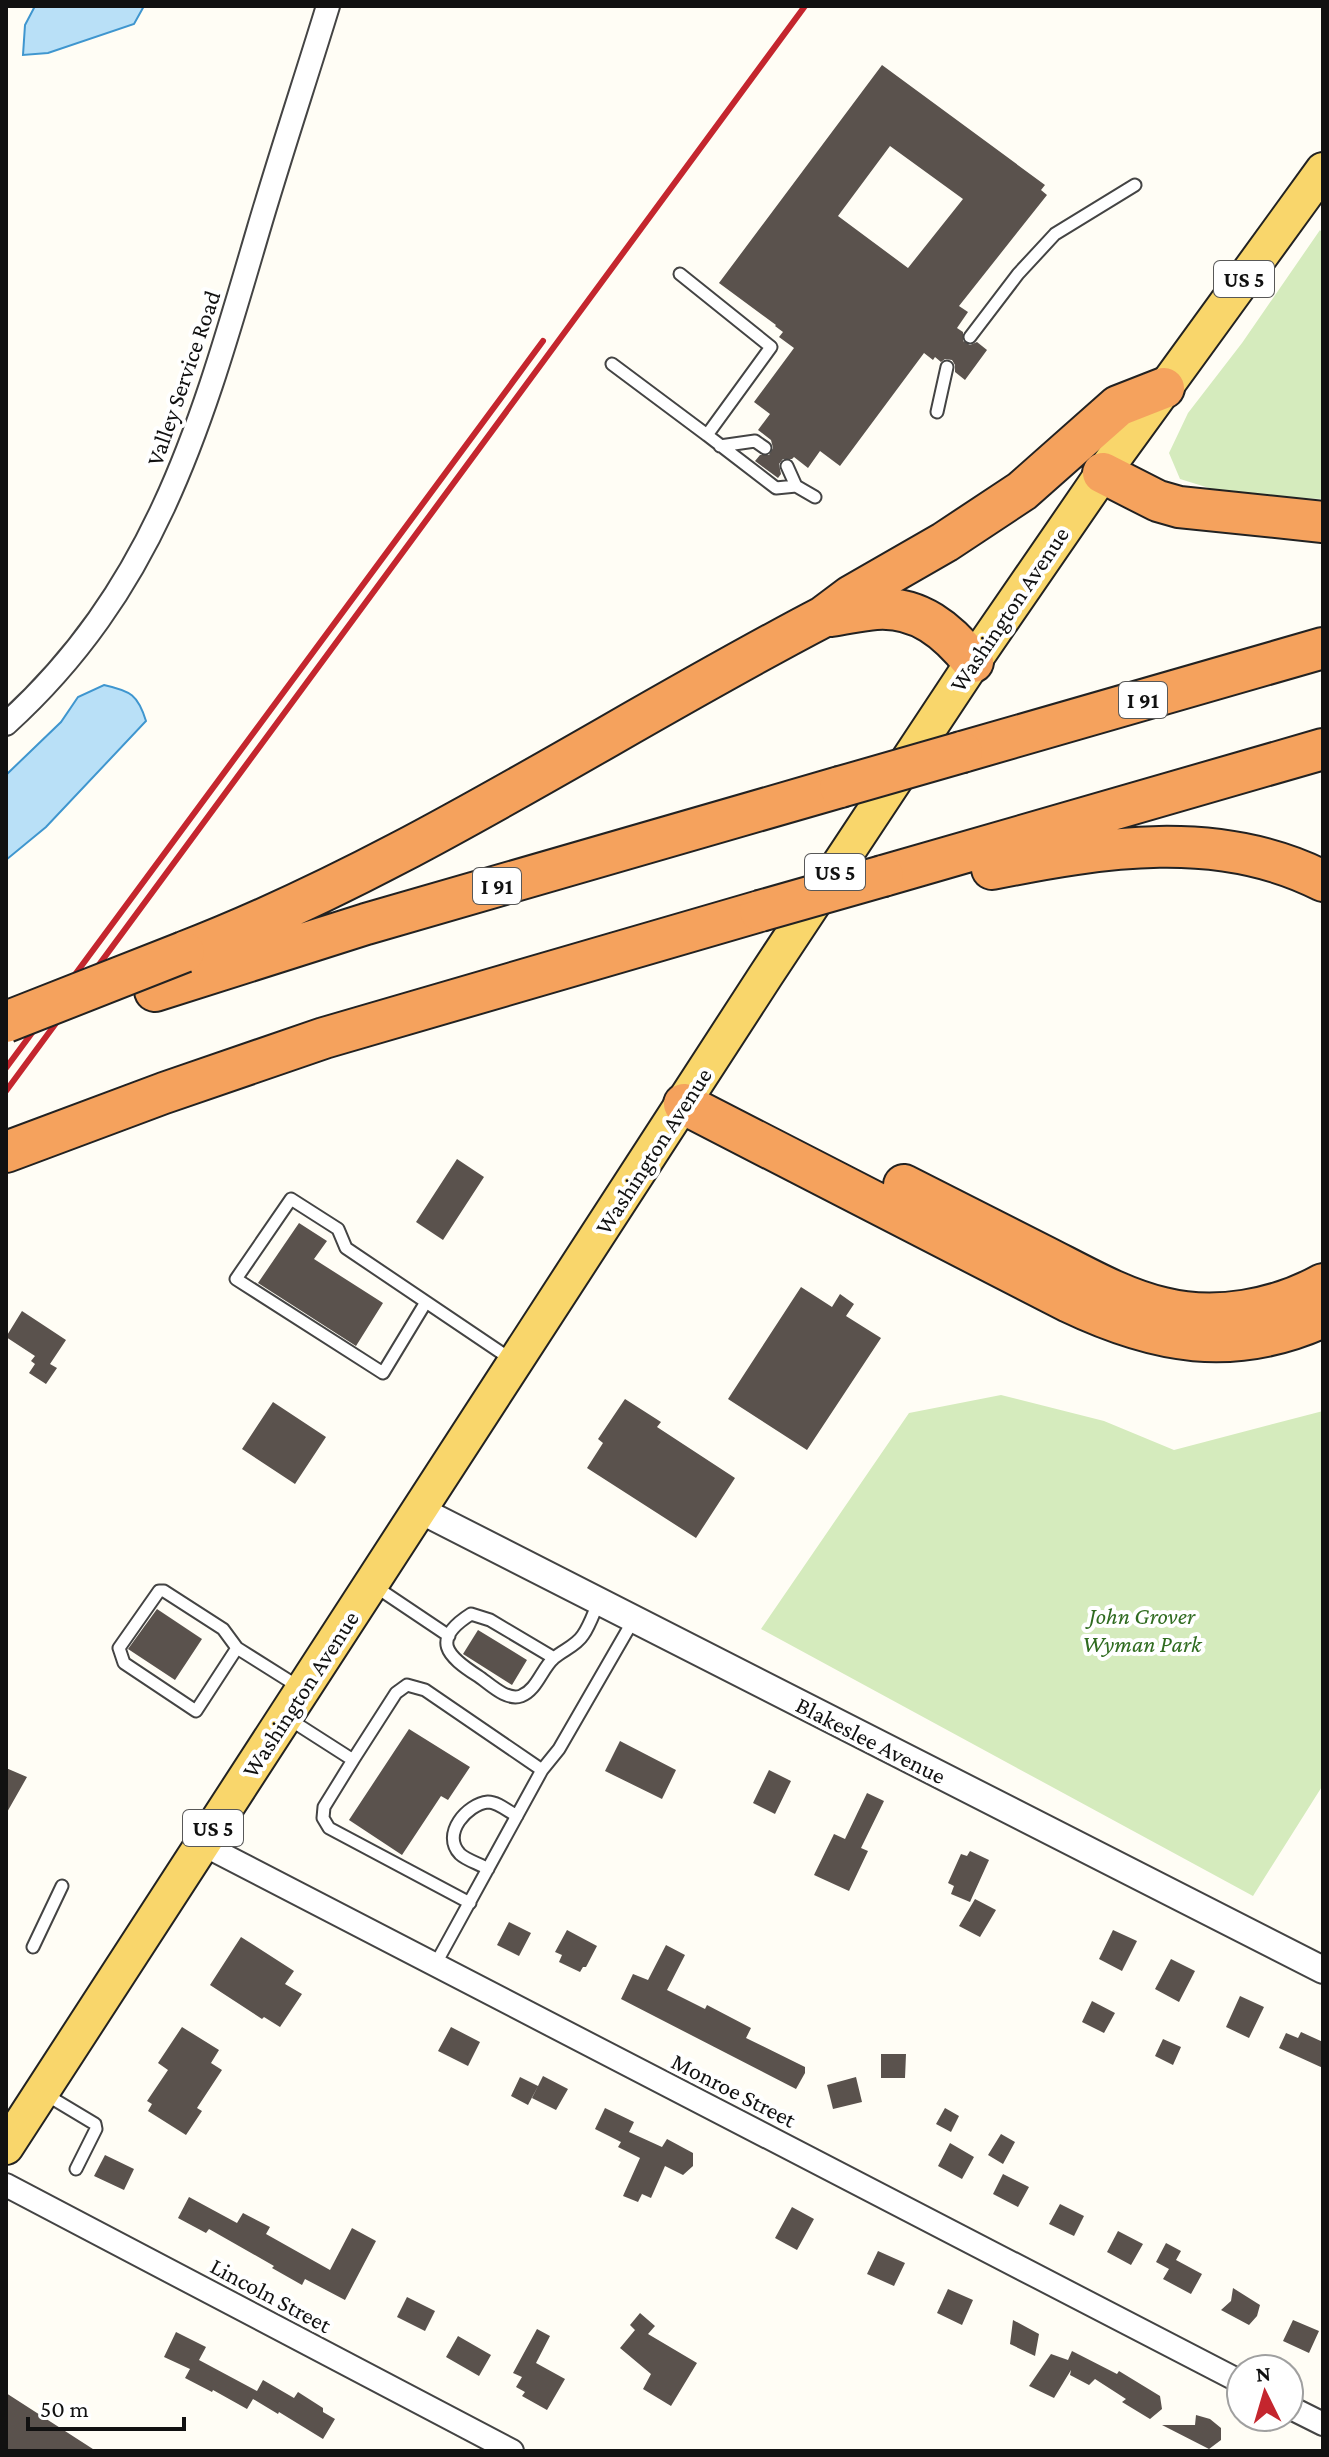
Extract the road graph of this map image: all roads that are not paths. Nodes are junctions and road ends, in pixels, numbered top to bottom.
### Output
1 (328, 6) edge
2 (1323, 170) edge
3 (1135, 185) dead end
4 (680, 274) dead end
5 (970, 337) dead end
6 (612, 364) dead end
7 (947, 367) dead end
8 (1164, 388) junction
9 (937, 412) dead end
10 (707, 435) junction
11 (720, 446) junction
12 (765, 448) dead end
13 (787, 466) dead end
14 (1103, 473) junction
15 (796, 486) junction
16 (815, 497) dead end
17 (1323, 522) edge
18 (823, 617) junction
19 (1323, 648) edge
20 (973, 662) junction
21 (6, 724) edge
22 (1323, 749) edge
23 (894, 873) junction
24 (1323, 881) edge
25 (6, 1022) edge
26 (6, 1047) edge
27 (692, 1092) junction
28 (6, 1152) edge
29 (1323, 1284) edge
30 (426, 1302) junction
31 (1323, 1317) edge
32 (515, 1363) junction
33 (420, 1510) junction
34 (372, 1584) junction
35 (599, 1601) junction
36 (634, 1619) junction
37 (449, 1636) junction
38 (237, 1648) junction
39 (554, 1658) junction
40 (294, 1703) junction
41 (353, 1760) junction
42 (542, 1770) junction
43 (517, 1816) junction
44 (202, 1844) junction
45 (488, 1869) junction
46 (62, 1886) dead end
47 (470, 1903) junction
48 (33, 1947) dead end
49 (435, 1965) junction
50 (1323, 1970) edge
51 (42, 2092) junction
52 (6, 2147) edge
53 (76, 2169) dead end
54 (6, 2185) edge
55 (1225, 2374) edge
56 (1305, 2415) edge
57 (1323, 2424) edge
58 (512, 2451) edge

1 - 21 street, Valley Service Road
2 - 8 main road, Washington Avenue / US 5
3 - 5 lane
4 - 10 lane
6 - 10 lane
7 - 9 lane
8 - 14 main road, Washington Avenue / US 5
8 - 18 highway
10 - 11 lane
11 - 12 lane
11 - 15 lane
13 - 15 lane
14 - 17 highway
14 - 20 main road, Washington Avenue / US 5
15 - 16 lane
18 - 20 highway
18 - 25 highway, bridge
19 - 26 highway, I 91, bridge
20 - 27 main road, Washington Avenue / US 5
22 - 23 highway
23 - 24 highway
23 - 28 highway, bridge
27 - 29 highway
27 - 31 highway
27 - 32 main road, Washington Avenue / US 5
30 - 30 lane
30 - 32 lane
32 - 33 main road, Washington Avenue / US 5
33 - 34 main road, Washington Avenue / US 5
33 - 35 street, Blakeslee Avenue
34 - 37 lane
34 - 40 main road, Washington Avenue / US 5
35 - 36 street, Blakeslee Avenue
35 - 39 lane
36 - 42 lane
36 - 50 street, Blakeslee Avenue
37 - 39 lane
37 - 39 lane
38 - 38 lane
38 - 40 lane
40 - 41 lane
40 - 44 main road, Washington Avenue / US 5
41 - 42 lane
41 - 47 lane
42 - 43 lane
43 - 45 lane
43 - 45 lane
44 - 49 street, Monroe Street
44 - 51 main road, Washington Avenue / US 5
45 - 47 lane
46 - 48 lane
47 - 49 lane
49 - 55 street, Monroe Street
51 - 52 main road, Washington Avenue / US 5
51 - 53 lane
54 - 58 street, Lincoln Street
56 - 57 street

